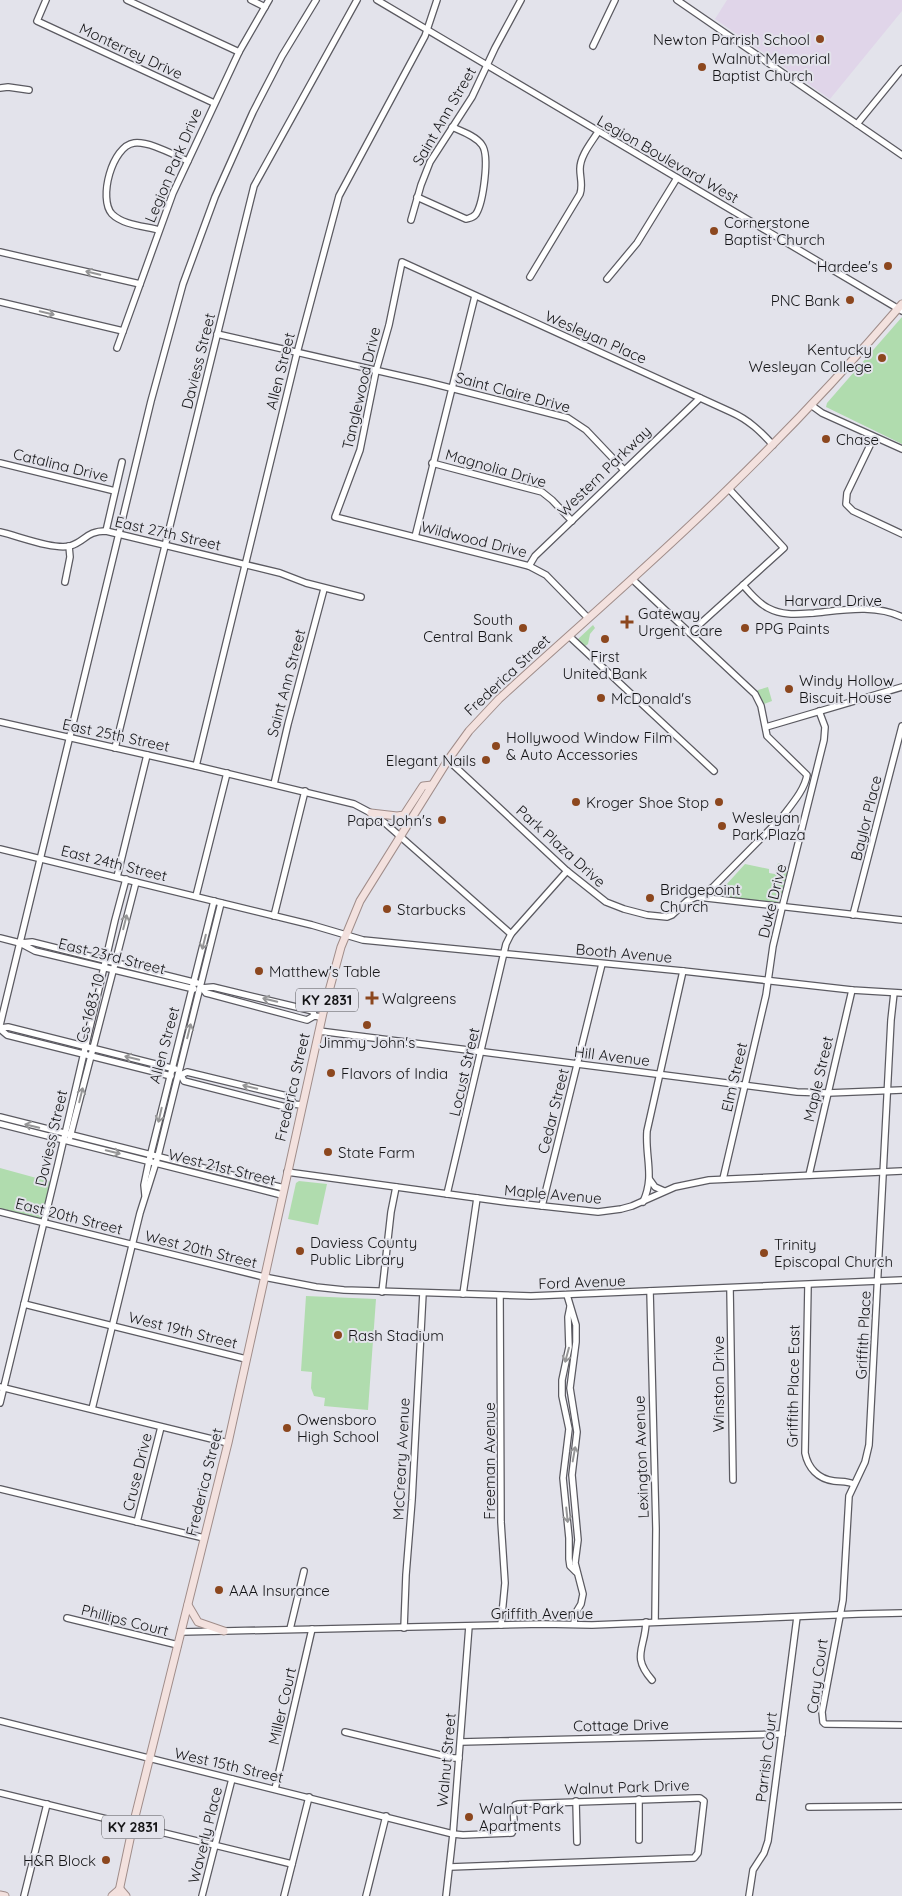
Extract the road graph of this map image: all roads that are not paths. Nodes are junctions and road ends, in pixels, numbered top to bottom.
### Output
1 (46, 0) edge
2 (126, 0) edge
3 (250, 0) edge
4 (269, 0) edge
5 (316, 0) edge
6 (357, 0) edge
7 (377, 0) edge
8 (437, 0) edge
9 (521, 0) edge
10 (615, 0) edge
11 (677, 0) edge
12 (687, 3) edge
13 (265, 7) junction
14 (427, 29) junction
15 (593, 46) dead end
16 (239, 52) junction
17 (487, 66) junction
18 (902, 69) edge
19 (0, 88) edge
20 (29, 90) dead end
21 (214, 103) junction
22 (857, 124) junction
23 (452, 127) junction
24 (598, 132) junction
25 (902, 155) edge
26 (188, 161) junction
27 (677, 178) junction
28 (417, 197) junction
29 (412, 220) dead end
30 (159, 230) junction
31 (0, 252) edge
32 (402, 262) joint
33 (530, 278) dead end
34 (607, 279) dead end
35 (140, 284) junction
36 (475, 296) junction
37 (0, 302) edge
38 (900, 308) edge
39 (123, 332) junction
40 (217, 334) junction
41 (117, 348) dead end
42 (297, 353) junction
43 (376, 371) junction
44 (451, 388) junction
45 (700, 398) junction
46 (811, 405) junction
47 (874, 437) junction
48 (773, 445) junction
49 (902, 449) edge
50 (122, 462) dead end
51 (0, 463) edge
52 (432, 463) junction
53 (624, 470) junction
54 (729, 489) junction
55 (115, 491) junction
56 (335, 517) joint
57 (572, 520) junction
58 (106, 531) junction
59 (0, 532) edge
60 (118, 534) junction
61 (902, 534) edge
62 (415, 537) junction
63 (69, 546) junction
64 (165, 546) junction
65 (245, 564) junction
66 (529, 566) junction
67 (632, 579) junction
68 (65, 582) dead end
69 (743, 585) junction
70 (324, 589) junction
71 (361, 597) dead end
72 (902, 617) edge
73 (588, 618) junction
74 (690, 633) junction
75 (569, 636) junction
76 (902, 687) edge
77 (819, 711) junction
78 (0, 722) edge
79 (902, 726) edge
80 (766, 727) junction
81 (70, 738) junction
82 (115, 748) junction
83 (147, 755) junction
84 (448, 760) junction
85 (196, 766) junction
86 (714, 771) dead end
87 (227, 773) junction
88 (274, 784) junction
89 (432, 784) junction
90 (305, 791) junction
91 (371, 813) junction
92 (400, 836) junction
93 (0, 849) edge
94 (41, 858) junction
95 (567, 871) junction
96 (117, 877) junction
97 (126, 879) junction
98 (136, 882) junction
99 (196, 896) junction
100 (698, 897) junction
101 (214, 901) junction
102 (221, 903) junction
103 (782, 908) junction
104 (853, 915) junction
105 (274, 916) junction
106 (902, 920) edge
107 (511, 934) junction
108 (345, 935) junction
109 (0, 938) edge
110 (20, 942) junction
111 (505, 955) junction
112 (106, 960) junction
113 (115, 963) junction
114 (602, 964) junction
115 (104, 968) junction
116 (113, 970) junction
117 (683, 971) junction
118 (768, 981) junction
119 (198, 987) junction
120 (852, 990) junction
121 (894, 993) junction
122 (902, 993) edge
123 (314, 1016) junction
124 (322, 1017) junction
125 (0, 1027) edge
126 (319, 1031) junction
127 (85, 1047) junction
128 (92, 1048) junction
129 (481, 1052) junction
130 (83, 1054) junction
131 (91, 1056) junction
132 (578, 1064) junction
133 (172, 1068) junction
134 (179, 1074) junction
135 (660, 1074) junction
136 (170, 1075) junction
137 (745, 1085) junction
138 (902, 1090) edge
139 (888, 1091) junction
140 (828, 1094) junction
141 (293, 1104) junction
142 (302, 1105) junction
143 (0, 1117) edge
144 (0, 1124) edge
145 (67, 1137) junction
146 (151, 1154) junction
147 (158, 1156) junction
148 (149, 1161) junction
149 (156, 1163) junction
150 (902, 1170) edge
151 (287, 1172) junction
152 (883, 1172) junction
153 (809, 1174) junction
154 (724, 1179) junction
155 (650, 1180) junction
156 (396, 1187) junction
157 (664, 1191) junction
158 (283, 1192) junction
159 (447, 1194) junction
160 (146, 1197) junction
161 (477, 1198) junction
162 (643, 1202) junction
163 (542, 1206) junction
164 (0, 1212) edge
165 (44, 1223) junction
166 (132, 1245) junction
167 (264, 1277) junction
168 (902, 1280) edge
169 (878, 1282) junction
170 (808, 1285) junction
171 (730, 1288) junction
172 (650, 1291) junction
173 (382, 1292) junction
174 (423, 1292) junction
175 (463, 1294) junction
176 (568, 1295) junction
177 (500, 1296) junction
178 (24, 1304) junction
179 (570, 1306) junction
180 (113, 1325) junction
181 (246, 1359) junction
182 (2, 1388) edge
183 (0, 1403) edge
184 (92, 1409) junction
185 (161, 1427) junction
186 (228, 1443) junction
187 (733, 1480) dead end
188 (854, 1484) junction
189 (0, 1489) edge
190 (137, 1522) junction
191 (204, 1538) junction
192 (304, 1571) dead end
193 (576, 1572) junction
194 (188, 1605) junction
195 (902, 1613) edge
196 (840, 1615) junction
197 (797, 1617) junction
198 (67, 1618) dead end
199 (646, 1622) junction
200 (655, 1622) junction
201 (574, 1624) junction
202 (501, 1625) junction
203 (469, 1626) junction
204 (404, 1628) junction
205 (290, 1629) junction
206 (312, 1629) junction
207 (181, 1632) junction
208 (224, 1632) junction
209 (178, 1646) junction
210 (652, 1680) dead end
211 (0, 1721) edge
212 (902, 1724) edge
213 (345, 1732) dead end
214 (782, 1734) junction
215 (460, 1742) junction
216 (459, 1758) junction
217 (150, 1759) junction
218 (232, 1779) junction
219 (276, 1789) junction
220 (0, 1792) edge
221 (309, 1797) junction
222 (639, 1799) junction
223 (576, 1800) junction
224 (47, 1804) junction
225 (902, 1806) edge
226 (809, 1808) dead end
227 (386, 1816) junction
228 (134, 1825) junction
229 (453, 1834) junction
230 (639, 1840) dead end
231 (578, 1842) dead end
232 (215, 1844) junction
233 (292, 1864) junction
234 (450, 1867) junction
235 (119, 1893) edge
236 (0, 1895) edge
237 (5, 1896) edge
238 (24, 1896) edge
239 (112, 1896) edge
240 (126, 1896) edge
241 (202, 1896) edge
242 (284, 1896) edge
243 (366, 1896) edge
244 (446, 1896) edge
245 (749, 1896) edge

1 - 21 street, Monterrey Drive
2 - 16 street
3 - 13 street
4 - 13 street, Legion Park Drive
5 - 60 street
6 - 40 street, Daviess Street
7 - 14 street, Legion Boulevard West
8 - 14 street, Allen Street
9 - 17 street, Saint Ann Street
10 - 15 street
11 - 12 street
12 - 22 street
13 - 16 street, Legion Park Drive
14 - 17 street, Legion Boulevard West
14 - 42 street, Allen Street
16 - 21 street, Legion Park Drive
17 - 23 street, Saint Ann Street
17 - 24 street, Legion Boulevard West
18 - 22 street
19 - 20 street
21 - 26 street, Legion Park Drive
22 - 25 street
23 - 28 street, Saint Ann Street
23 - 28 street
24 - 27 street, Legion Boulevard West
24 - 33 street
26 - 30 street, Legion Park Drive
26 - 30 street
27 - 34 street
27 - 38 street, Legion Boulevard West
28 - 29 street, Saint Ann Street
30 - 35 street, Legion Park Drive
35 -> 31 street
32 - 36 street, Wesleyan Place
32 - 43 street, Tanglewood Drive
35 - 39 street, Legion Park Drive
36 - 44 street
36 - 45 street, Wesleyan Place
37 -> 39 street
38 - 46 main road, Frederica Street / KY 2831
39 - 41 street, Legion Park Drive
40 - 42 street, Saint Claire Drive
40 - 64 street, Daviess Street
42 - 43 street, Saint Claire Drive
42 - 65 street, Allen Street
43 - 44 street, Saint Claire Drive
43 - 56 street, Tanglewood Drive
44 - 52 street
44 - 53 street, Saint Claire Drive
45 - 48 street, Wesleyan Place
45 - 53 street, Western Parkway
46 - 47 street
46 - 48 main road, Frederica Street / KY 2831
47 - 49 street
47 - 61 street
48 - 54 main road, Frederica Street / KY 2831
50 - 55 street, Catalina Drive
51 - 55 street, Catalina Drive
52 - 57 street, Magnolia Drive
52 - 62 street
53 - 57 street, Western Parkway
54 - 67 main road, Frederica Street / KY 2831
54 - 69 street
55 - 58 street, Catalina Drive
56 - 62 street, Wildwood Drive
57 - 66 street, Western Parkway
58 - 60 street, East 27th Street
58 - 63 street, East 27th Street
59 - 63 street
60 - 64 street, East 27th Street
60 - 81 street
62 - 66 street, Wildwood Drive
63 - 68 street
64 - 65 street, East 27th Street
64 - 82 street, Daviess Street
65 - 70 street, East 27th Street
65 - 85 street, Allen Street
66 - 73 street, Wildwood Drive
67 - 73 main road, Frederica Street / KY 2831
67 - 74 street
69 - 72 street, Harvard Drive
69 - 74 street
70 - 71 street, East 27th Street
70 - 88 street, Saint Ann Street
73 - 75 main road, Frederica Street / KY 2831
74 - 80 street
75 - 84 main road, Frederica Street / KY 2831
75 - 86 street
76 - 77 street
77 - 80 street
77 - 103 street, Duke Drive
78 - 81 street, East 25th Street
79 - 104 street, Baylor Place
80 - 100 street, Park Plaza Drive
81 - 82 street, East 25th Street
81 - 94 street
82 - 83 street, East 25th Street
83 - 85 street, East 25th Street
83 - 96 street
84 - 89 main road, Frederica Street / KY 2831
84 - 95 street, Park Plaza Drive
85 - 87 street, East 25th Street
87 - 88 street, East 25th Street
87 - 99 street
88 - 90 street, East 25th Street
89 - 91 main road
89 - 92 main road, Frederica Street / KY 2831
90 - 91 street, East 25th Street
90 - 105 street
91 - 92 street, East 25th Street
92 - 107 street, East 25th Street
92 - 108 main road, Frederica Street / KY 2831
93 - 94 street, East 24th Street
94 - 96 street, East 24th Street
94 - 110 street
95 - 100 street, Park Plaza Drive
95 - 107 street
96 - 97 street, East 24th Street
97 - 98 street, East 24th Street
97 - 112 street, Daviess Street
98 - 99 street, East 24th Street
113 -> 98 street, Cs-1683-10
99 - 101 street, East 24th Street
100 - 103 street
101 - 102 street, East 24th Street
101 -> 119 street, Allen Street
102 - 105 street, East 24th Street
102 - 119 street, Allen Street
103 - 104 street
103 - 118 street, Duke Drive
104 - 106 street
105 - 108 street, Booth Avenue
107 - 111 street, Locust Street
108 - 111 street, Booth Avenue
108 - 124 main road, Frederica Street / KY 2831
109 - 110 street, East 23rd Street
110 - 112 street, East 23rd Street
110 - 115 street, East 23rd Street
110 - 125 street
111 - 114 street, Booth Avenue
111 - 129 street, Locust Street
112 - 113 street, East 23rd Street
112 - 115 street, Daviess Street
113 - 116 street, Cs-1683-10
113 - 119 street, East 23rd Street
114 - 117 street, Booth Avenue
114 - 132 street, Cedar Street
115 - 116 street, East 23rd Street
115 - 127 street, Daviess Street
116 - 119 street, East 23rd Street
116 - 128 street, Cs-1683-10
117 - 118 street, Booth Avenue
117 - 135 street
118 - 120 street, Booth Avenue
118 - 137 street, Elm Street
123 -> 119 street
119 - 123 street
119 - 133 street, Allen Street
134 -> 119 street, Allen Street
120 - 121 street, Booth Avenue
120 - 140 street, Maple Street
121 - 122 street, Booth Avenue
121 - 139 street, Griffith Place
123 - 124 street
124 - 126 main road, Frederica Street / KY 2831
125 - 127 street
125 - 130 street
126 - 129 street, Hill Avenue
126 - 142 main road, Frederica Street / KY 2831
127 - 128 street
127 - 130 street, Daviess Street
128 - 131 street, Cs-1683-10
133 -> 128 street
129 - 132 street, Hill Avenue
129 - 159 street, Locust Street
130 - 131 street
130 - 145 street, Daviess Street
131 - 136 street
145 -> 131 street, Cs-1683-10
132 - 135 street, Hill Avenue
132 - 163 street, Cedar Street
133 - 134 street
133 - 136 street, Allen Street
134 - 136 street
134 - 141 street
141 -> 134 street
134 - 147 street, Allen Street
135 - 137 street, Hill Avenue
135 - 155 street
136 -> 146 street, Allen Street
137 - 140 street, Hill Avenue
137 - 154 street, Elm Street
138 - 139 street, Hill Avenue
139 - 140 street, Hill Avenue
139 - 152 street, Griffith Place
140 - 153 street, Maple Street
141 - 142 street
142 - 151 main road, Frederica Street / KY 2831
145 -> 143 street
144 - 145 street
145 - 146 street, West 21st Street
145 -> 148 street, West 21st Street
145 - 165 street, Daviess Street
146 - 147 street, West 21st Street
146 - 148 street, Allen Street
147 - 149 street, Allen Street
147 - 158 street, West 21st Street
148 - 149 street, West 21st Street
148 - 160 street, Allen Street
149 - 158 street, West 21st Street
149 - 160 street, Allen Street
150 - 152 street, Maple Avenue
151 - 156 street, Maple Avenue
151 - 158 main road, Frederica Street / KY 2831
152 - 153 street, Maple Avenue
152 - 169 street, Griffith Place
153 - 154 street, Maple Avenue
154 - 157 street, Maple Avenue
155 - 157 street
155 - 162 street
156 - 159 street, Maple Avenue
156 - 173 street
157 - 162 street, Maple Avenue
158 - 167 main road, Frederica Street / KY 2831
159 - 161 street, Maple Avenue
160 - 166 street, Allen Street
161 - 163 street, Maple Avenue
161 - 175 street
162 - 163 street, Maple Avenue
164 - 165 street, East 20th Street
165 - 166 street, East 20th Street
165 - 178 street, Daviess Street
166 - 167 street, West 20th Street
166 - 180 street, Allen Street
167 - 173 street, Ford Avenue
167 - 181 main road, Frederica Street / KY 2831
168 - 169 street, Ford Avenue
169 - 170 street, Ford Avenue
169 - 188 street, Griffith Place
170 - 171 street, Ford Avenue
170 - 188 street, Griffith Place East
171 - 172 street, Ford Avenue
171 - 187 street, Winston Drive
172 - 176 street, Ford Avenue
172 - 200 street, Lexington Avenue
173 - 174 street, Ford Avenue
174 - 175 street, Ford Avenue
174 - 204 street, McCreary Avenue
175 - 177 street, Ford Avenue
176 - 177 street, Ford Avenue
176 - 179 street
177 - 202 street, Freeman Avenue
178 - 180 street, West 19th Street
178 - 182 street, Daviess Street
193 -> 179 street
179 -> 193 street
180 - 181 street, West 19th Street
180 - 184 street, Allen Street
181 - 186 main road, Frederica Street / KY 2831
182 - 183 street, Daviess Street
182 - 184 street
184 - 185 street
185 - 186 street
185 - 190 street, Cruse Drive
186 - 191 main road, Frederica Street / KY 2831
188 - 196 street, Griffith Place
189 - 190 street
190 - 191 street
191 - 194 main road, Frederica Street / KY 2831
192 - 205 street
193 - 201 street
194 - 207 main road, Frederica Street / KY 2831
194 - 208 main road
195 - 196 street, Griffith Avenue
196 - 197 street, Griffith Avenue
196 - 212 street, Cary Court
197 - 200 street, Griffith Avenue
197 - 214 street, Parrish Court
198 - 209 street, Phillips Court
199 - 200 street, Griffith Avenue
199 - 201 street, Griffith Avenue
199 - 210 street
201 - 202 street, Griffith Avenue
202 - 203 street, Griffith Avenue
203 - 204 street, Griffith Avenue
203 - 215 street, Walnut Street
204 - 206 street, Griffith Avenue
205 - 206 street, Griffith Avenue
205 - 208 street, Griffith Avenue
206 - 219 street, Miller Court
207 - 208 street, Griffith Avenue
207 - 209 main road, Frederica Street / KY 2831
209 - 217 main road, Frederica Street / KY 2831
211 - 217 street, West 15th Street
213 - 216 street
214 - 215 street, Cottage Drive
214 - 245 street, Parrish Court
215 - 216 street, Walnut Street
216 - 229 street, Walnut Street
217 - 218 street, West 15th Street
217 - 228 main road, Frederica Street / KY 2831
218 - 219 street, West 15th Street
218 - 232 street, Waverly Place
219 - 221 street, West 15th Street
220 - 224 street
221 - 227 street, West 15th Street
221 - 233 street
222 - 223 street, Walnut Park Drive
222 - 230 street
222 - 234 street, Walnut Park Drive
223 - 229 street, Walnut Park Drive
223 - 231 street
224 - 228 street
224 - 238 street
225 - 226 street
227 - 229 street, West 15th Street
227 - 243 street
228 - 232 street
228 - 235 main road, Frederica Street / KY 2831
229 - 234 street, Walnut Street
232 - 233 street
232 - 241 street, Waverly Place
233 - 242 street
234 - 244 street, Walnut Street
235 - 239 main road
235 - 240 main road
236 - 237 main road

